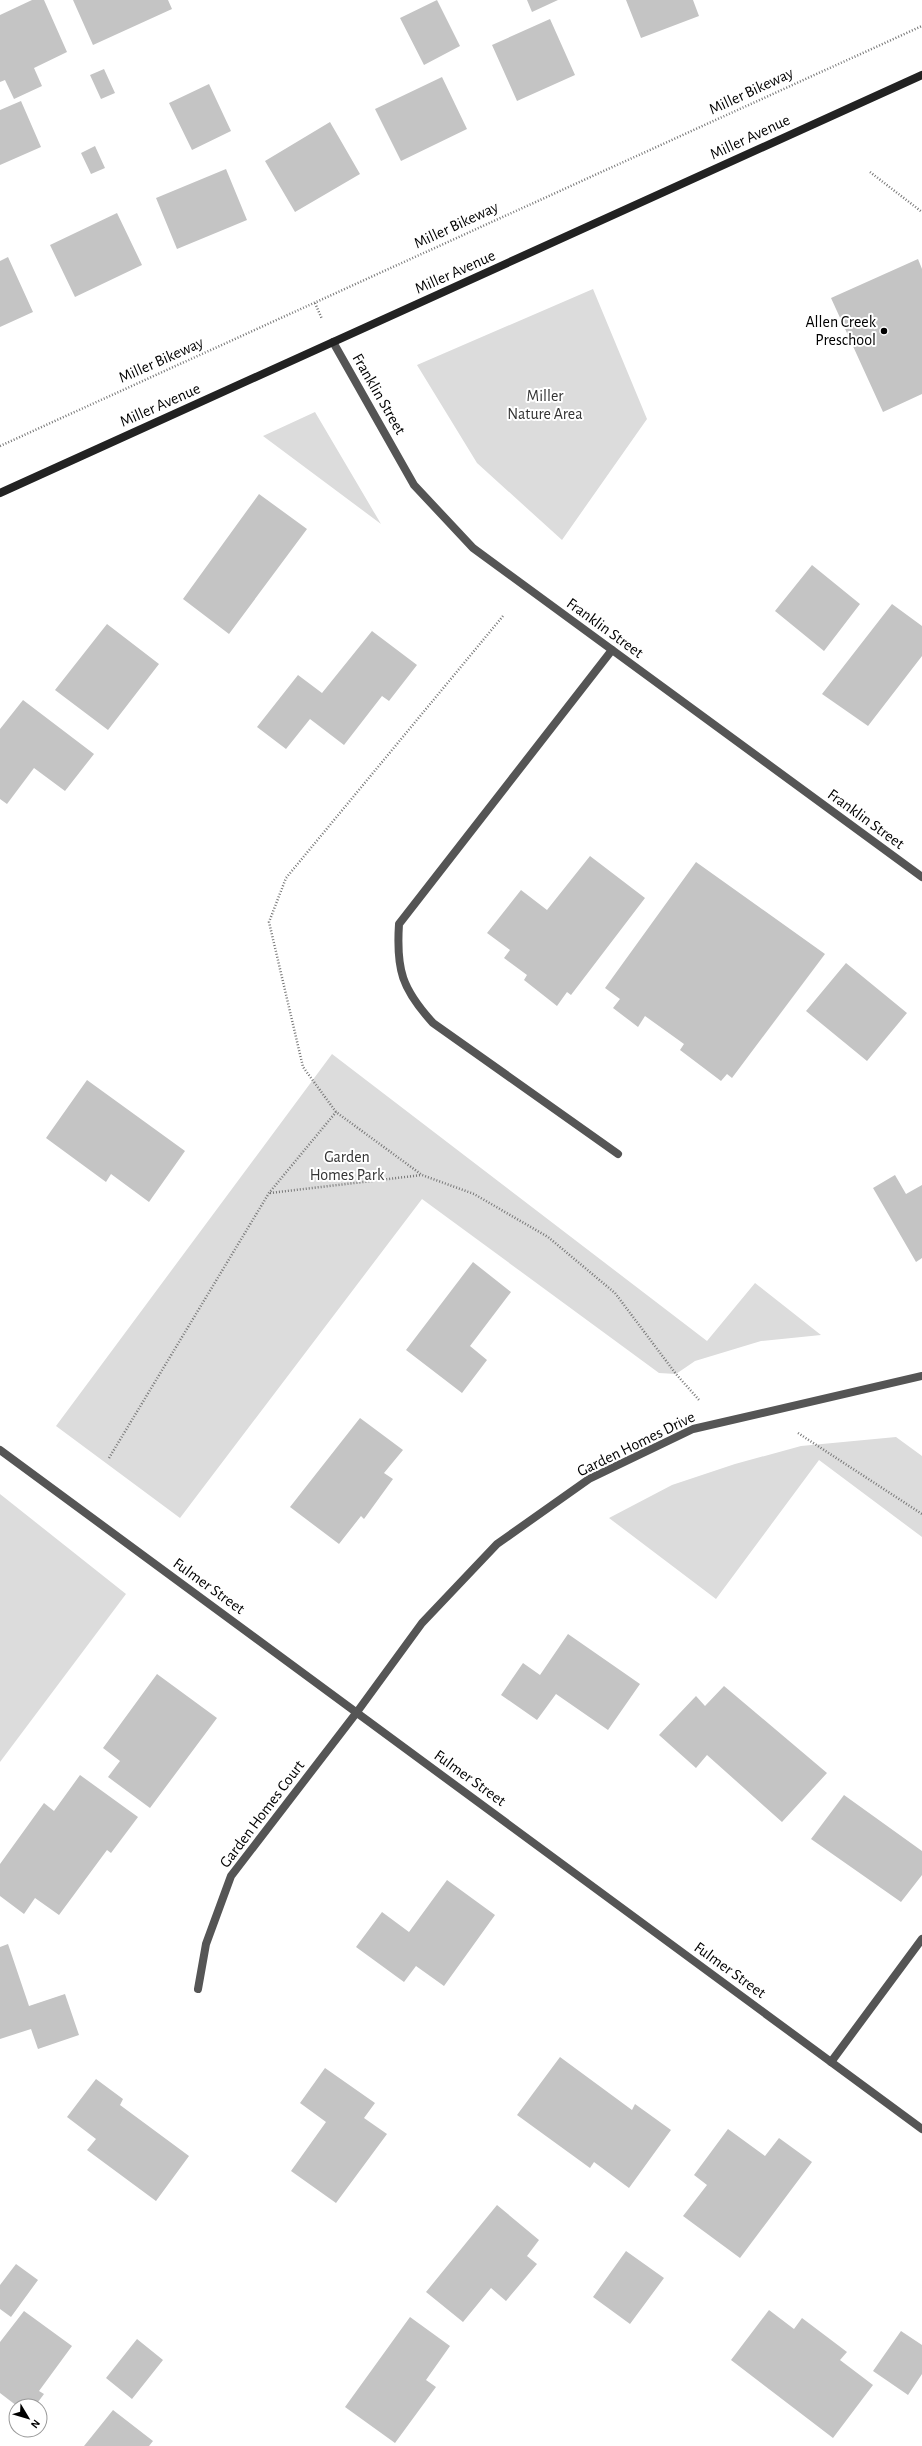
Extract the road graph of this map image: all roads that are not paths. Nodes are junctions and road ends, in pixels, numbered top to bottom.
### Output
1 (922, 74) edge
2 (333, 342) junction
3 (0, 493) edge
4 (612, 650) junction
5 (922, 877) edge
6 (618, 1154) dead end
7 (922, 1376) edge
8 (0, 1450) edge
9 (357, 1712) junction
10 (922, 1939) edge
11 (198, 1989) dead end
12 (831, 2062) junction
13 (922, 2129) edge

1 - 2 main road, Miller Avenue
2 - 3 main road, Miller Avenue
2 - 4 street, Franklin Street
4 - 5 street, Franklin Street
4 - 6 street
7 - 9 street, Garden Homes Drive
8 - 9 street, Fulmer Street
9 - 11 street, Garden Homes Court
9 - 12 street, Fulmer Street
10 - 12 street
12 - 13 street, Fulmer Street

